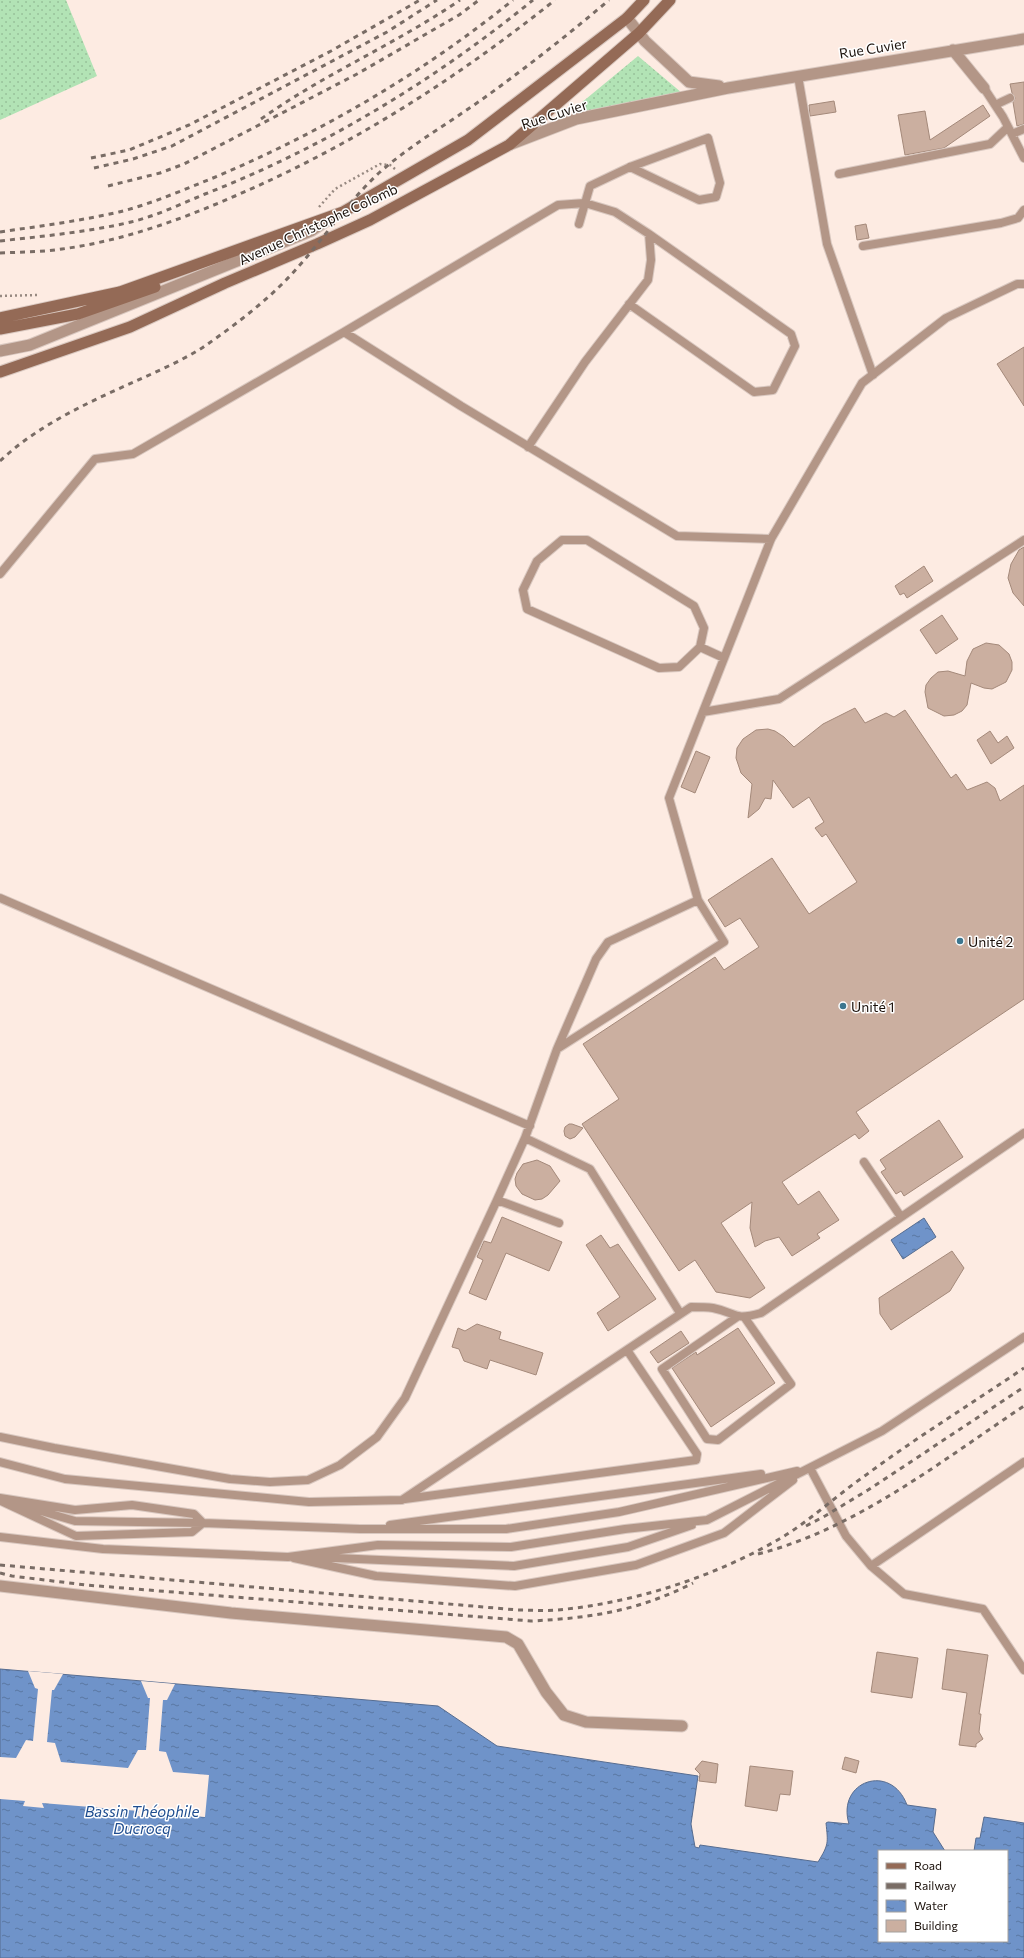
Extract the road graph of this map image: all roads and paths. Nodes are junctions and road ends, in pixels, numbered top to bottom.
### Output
1 (644, 0) edge
2 (670, 0) edge
3 (627, 18) junction
4 (639, 33) junction
5 (1024, 38) edge
6 (953, 50) junction
7 (798, 76) junction
8 (728, 88) junction
9 (984, 88) joint
10 (1010, 98) dead end
11 (995, 105) junction
12 (1024, 129) edge
13 (1010, 130) junction
14 (509, 145) junction
15 (1024, 158) edge
16 (630, 167) junction
17 (399, 172) dead end
18 (839, 174) dead end
19 (585, 203) junction
20 (317, 209) dead end
21 (1024, 210) edge
22 (335, 215) junction
23 (579, 224) dead end
24 (287, 232) junction
25 (649, 234) junction
26 (863, 246) dead end
27 (1024, 284) edge
28 (45, 295) dead end
29 (0, 296) edge
30 (629, 304) junction
31 (0, 318) edge
32 (0, 329) edge
33 (344, 332) junction
34 (0, 351) edge
35 (2, 373) edge
36 (873, 375) junction
37 (528, 447) junction
38 (771, 539) junction
39 (1024, 540) edge
40 (0, 574) edge
41 (700, 648) junction
42 (724, 658) junction
43 (703, 712) junction
44 (0, 898) edge
45 (698, 900) junction
46 (557, 1050) junction
47 (530, 1126) junction
48 (1024, 1133) edge
49 (525, 1138) junction
50 (864, 1162) dead end
51 (497, 1200) junction
52 (901, 1217) junction
53 (559, 1223) dead end
54 (680, 1313) junction
55 (741, 1318) junction
56 (1024, 1337) edge
57 (627, 1350) junction
58 (0, 1437) edge
59 (0, 1462) edge
60 (1024, 1462) edge
61 (810, 1468) junction
62 (0, 1499) edge
63 (402, 1500) junction
64 (707, 1520) junction
65 (203, 1523) junction
66 (360, 1529) junction
67 (0, 1537) edge
68 (288, 1556) junction
69 (871, 1566) junction
70 (0, 1586) edge
71 (1024, 1670) edge
72 (682, 1726) dead end

1 - 3 main road
2 - 4 main road, Avenue Christophe Colomb
3 - 4 street, Rue Cuvier
3 - 22 main road
4 - 8 street, Rue Cuvier
4 - 14 main road, Avenue Christophe Colomb
5 - 6 street, Rue Cuvier
6 - 7 street, Rue Cuvier
6 - 9 street
7 - 8 street, Rue Cuvier
7 - 36 lane
8 - 14 street, Rue Cuvier
9 - 11 lane
10 - 11 lane
11 - 13 lane
12 - 13 lane
13 - 15 lane
13 - 18 lane
14 - 35 main road, Avenue Christophe Colomb
16 - 16 lane
16 - 19 lane
17 - 20 path
19 - 23 lane
19 - 25 lane
19 - 33 lane
21 - 26 lane
22 - 24 main road
22 - 34 street
24 - 31 main road
24 - 32 main road
25 - 30 lane
25 - 30 lane
27 - 36 lane
28 - 29 path
30 - 37 lane
33 - 37 lane
33 - 40 lane
36 - 38 lane
37 - 38 lane
38 - 42 lane
39 - 43 lane
41 - 41 lane
41 - 42 lane
42 - 43 lane
43 - 45 lane
44 - 47 lane
45 - 46 lane
45 - 46 lane
46 - 47 lane
47 - 49 lane
48 - 52 lane
49 - 51 lane
49 - 54 lane
50 - 52 lane
51 - 53 lane
51 - 58 lane
52 - 55 lane
54 - 55 lane
54 - 57 lane
55 - 55 lane
56 - 61 lane
57 - 63 lane
57 - 63 lane
59 - 63 lane
60 - 69 lane
61 - 64 lane
61 - 66 lane
61 - 66 lane
61 - 68 lane
61 - 69 lane
62 - 65 lane
62 - 65 lane
62 - 65 lane
64 - 68 lane
64 - 68 lane
65 - 66 lane
67 - 68 lane
69 - 71 lane
70 - 72 street

